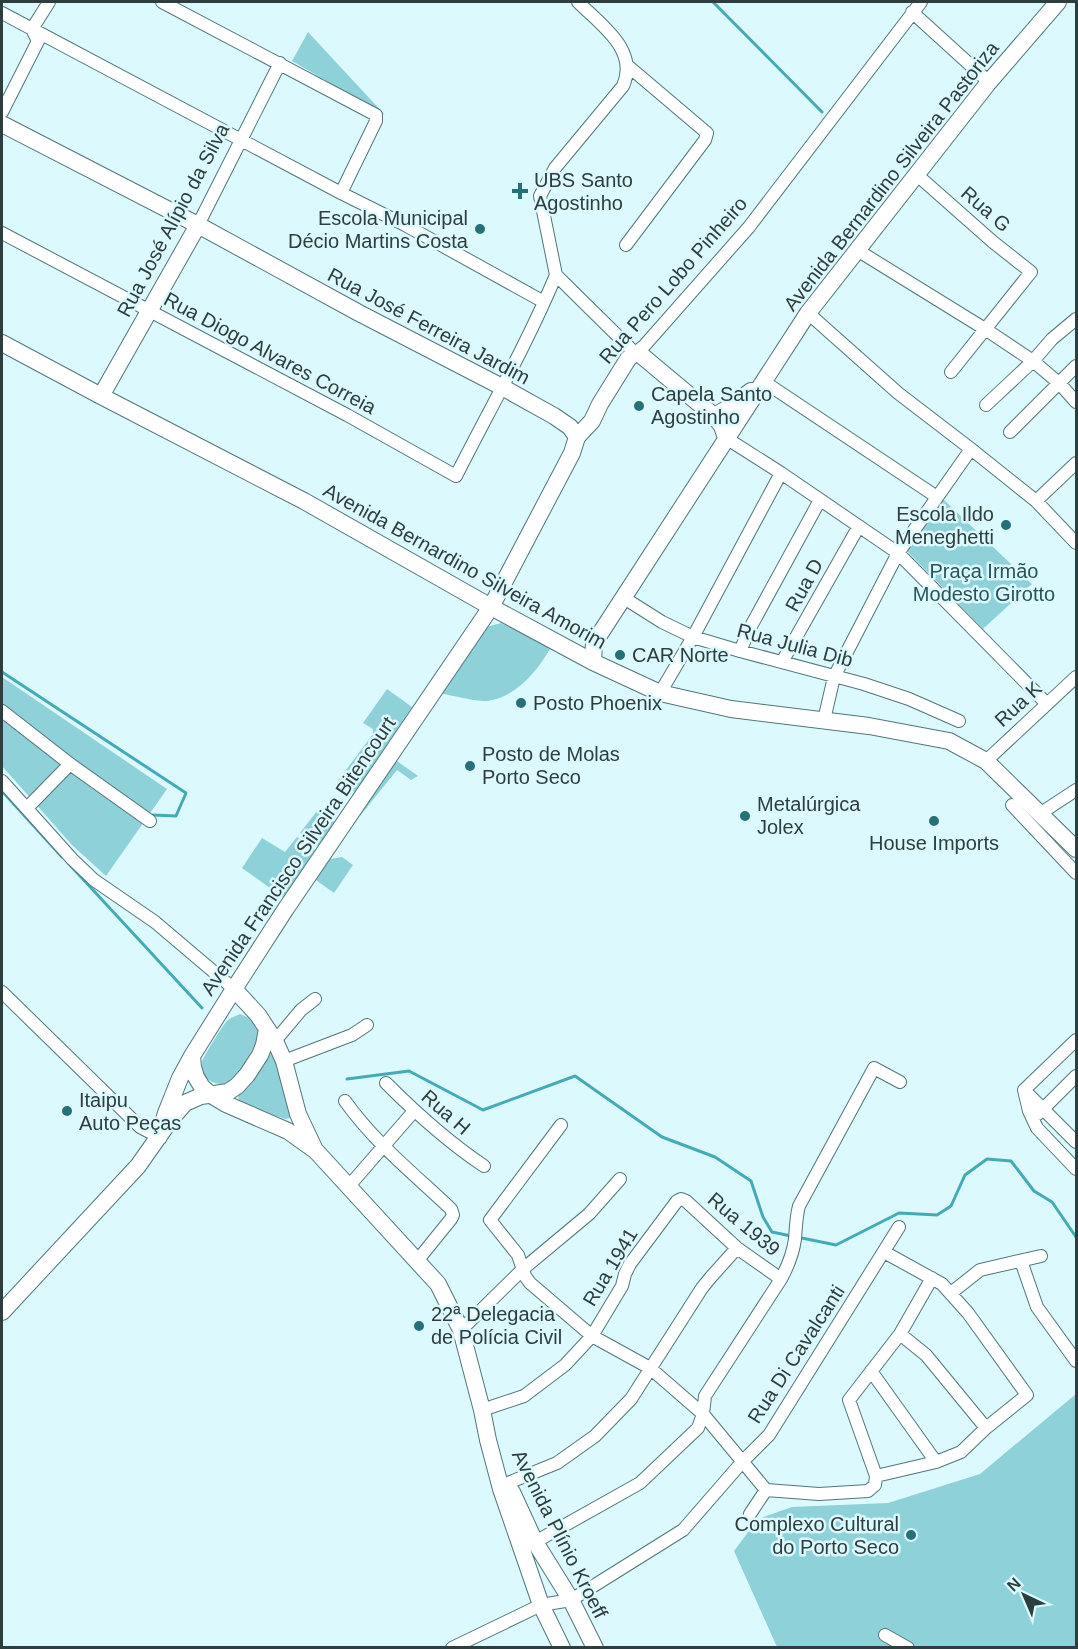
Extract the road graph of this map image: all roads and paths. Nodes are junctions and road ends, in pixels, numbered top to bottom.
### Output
1 (49, 2) edge
2 (162, 2) edge
3 (578, 2) edge
4 (921, 2) edge
5 (1058, 2) edge
6 (912, 12) junction
7 (2, 13) edge
8 (32, 29) junction
9 (280, 63) junction
10 (628, 66) junction
11 (989, 82) junction
12 (2, 112) edge
13 (2, 124) edge
14 (240, 140) junction
15 (916, 174) junction
16 (341, 193) junction
17 (198, 225) junction
18 (2, 233) edge
19 (626, 245) dead end
20 (857, 250) junction
21 (556, 275) junction
22 (544, 302) junction
23 (148, 311) junction
24 (808, 313) junction
25 (1077, 319) edge
26 (985, 329) junction
27 (2, 342) edge
28 (635, 353) junction
29 (1033, 361) junction
30 (1077, 366) edge
31 (951, 372) dead end
32 (763, 381) junction
33 (1060, 384) junction
34 (502, 387) junction
35 (101, 396) junction
36 (1077, 402) edge
37 (986, 405) dead end
38 (714, 416) junction
39 (573, 432) junction
40 (1010, 432) dead end
41 (726, 438) junction
42 (971, 449) junction
43 (1077, 463) edge
44 (781, 473) junction
45 (938, 497) junction
46 (820, 500) junction
47 (1036, 501) junction
48 (859, 526) junction
49 (1077, 543) edge
50 (898, 553) junction
51 (624, 598) junction
52 (491, 607) junction
53 (693, 637) junction
54 (594, 643) junction
55 (569, 648) junction
56 (740, 651) junction
57 (593, 662) junction
58 (782, 662) junction
59 (834, 676) junction
60 (1077, 677) edge
61 (660, 693) junction
62 (1047, 704) junction
63 (2, 711) edge
64 (824, 720) junction
65 (959, 722) dead end
66 (986, 761) junction
67 (70, 764) junction
68 (2, 781) edge
69 (1077, 790) edge
70 (1012, 805) dead end
71 (27, 808) junction
72 (1041, 813) junction
73 (150, 821) dead end
74 (1077, 849) edge
75 (1077, 873) edge
76 (234, 989) junction
77 (2, 992) edge
78 (315, 999) dead end
79 (213, 1022) junction
80 (367, 1024) dead end
81 (267, 1028) junction
82 (1077, 1040) edge
83 (192, 1056) junction
84 (284, 1061) junction
85 (1077, 1076) edge
86 (900, 1082) dead end
87 (386, 1083) dead end
88 (1024, 1090) junction
89 (211, 1095) junction
90 (345, 1101) dead end
91 (1043, 1109) junction
92 (414, 1111) junction
93 (1033, 1119) junction
94 (561, 1125) dead end
95 (159, 1137) junction
96 (1077, 1142) edge
97 (383, 1147) junction
98 (316, 1151) junction
99 (484, 1166) dead end
100 (1077, 1170) edge
101 (620, 1179) dead end
102 (349, 1186) junction
103 (681, 1198) joint
104 (899, 1227) dead end
105 (737, 1248) junction
106 (884, 1252) junction
107 (1041, 1256) dead end
108 (417, 1261) junction
109 (1021, 1261) junction
110 (523, 1269) junction
111 (932, 1278) junction
112 (781, 1279) junction
113 (951, 1293) junction
114 (2, 1312) edge
115 (461, 1330) junction
116 (900, 1334) junction
117 (592, 1336) junction
118 (1077, 1361) edge
119 (650, 1368) junction
120 (871, 1371) junction
121 (482, 1410) junction
122 (703, 1414) junction
123 (986, 1428) junction
124 (488, 1440) junction
125 (743, 1461) junction
126 (936, 1462) junction
127 (876, 1480) junction
128 (508, 1483) junction
129 (766, 1490) junction
130 (750, 1514) dead end
131 (535, 1542) junction
132 (571, 1600) junction
133 (541, 1605) junction
134 (885, 1635) dead end
135 (452, 1647) edge
136 (562, 1647) edge
137 (595, 1647) edge
138 (908, 1647) edge

1 - 8 street
2 - 9 street
3 - 10 street
4 - 6 street, Rua Pero Lobo Pinheiro
5 - 11 main road, Avenida Bernardino Silveira Pastoriza
6 - 11 street
6 - 28 street, Rua Pero Lobo Pinheiro
7 - 8 street
8 - 12 street
8 - 14 street
9 - 14 street, Rua José Alípio da Silva
9 - 16 street
10 - 19 street
10 - 21 street
11 - 15 main road, Avenida Bernardino Silveira Pastoriza
13 - 17 main road, Rua José Ferreira Jardim
14 - 16 street
14 - 17 street, Rua José Alípio da Silva
15 - 20 main road, Avenida Bernardino Silveira Pastoriza
15 - 26 street, Rua G
16 - 22 street
17 - 23 main road, Rua José Alípio da Silva
17 - 34 main road, Rua José Ferreira Jardim
18 - 23 street, Rua Diogo Alvares Correia
20 - 24 main road, Avenida Bernardino Silveira Pastoriza
20 - 26 street
21 - 22 street
21 - 28 street
22 - 34 street
23 - 34 street, Rua Diogo Alvares Correia
23 - 35 main road, Rua José Alípio da Silva
24 - 32 main road, Avenida Bernardino Silveira Pastoriza
24 - 42 street
25 - 29 street
26 - 29 street
26 - 31 street
27 - 35 main road, Avenida Bernardino Silveira Amorim
28 - 38 main road
28 - 39 main road, Rua Pero Lobo Pinheiro
29 - 33 street
29 - 37 street
30 - 33 street
32 - 38 main road, Avenida Bernardino Silveira Pastoriza
32 - 41 main road, Avenida Bernardino Silveira Pastoriza
32 - 45 street
33 - 36 street
33 - 40 street
34 - 39 main road, Rua José Ferreira Jardim
35 - 52 main road, Avenida Bernardino Silveira Amorim
38 - 41 main road
39 - 52 main road, Rua Pero Lobo Pinheiro
41 - 44 street
41 - 51 main road, Avenida Bernardino Silveira Pastoriza
42 - 45 street
42 - 47 street
43 - 47 street
44 - 46 street
44 - 53 street
45 - 50 street
46 - 48 street
46 - 56 street
47 - 49 street
48 - 50 street
48 - 58 street, Rua D
50 - 59 street
50 - 62 street
51 - 53 street, Rua Julia Dib
51 - 54 main road, Avenida Bernardino Silveira Pastoriza
52 - 55 main road, Avenida Bernardino Silveira Amorim
52 - 76 main road, Avenida Francisco Silveira Bitencourt
53 - 56 street, Rua Julia Dib
53 - 61 street
54 - 55 main road
54 - 57 main road
55 - 57 main road, Avenida Bernardino Silveira Amorim
56 - 58 street, Rua Julia Dib
57 - 61 main road, Avenida Bernardino Silveira Amorim
58 - 59 street, Rua Julia Dib
59 - 64 street
59 - 65 street, Rua Julia Dib
60 - 62 street, Rua K
61 - 64 main road, Avenida Bernardino Silveira Amorim
62 - 66 street, Rua K
63 - 67 street
64 - 66 main road, Avenida Bernardino Silveira Amorim
66 - 72 main road, Avenida Bernardino Silveira Amorim
67 - 71 street
67 - 73 street
68 - 71 street
69 - 72 street
70 - 75 street
71 - 76 street
72 - 74 main road, Avenida Bernardino Silveira Amorim
76 - 79 main road, Avenida Francisco Silveira Bitencourt
76 - 81 main road, Avenida Plínio Kroeff
77 - 95 street
78 - 81 street
79 - 81 main road
79 - 83 main road, Avenida Francisco Silveira Bitencourt
80 - 84 street
81 - 84 main road, Avenida Plínio Kroeff
81 - 89 main road
82 - 88 street
83 - 89 main road, Avenida Plínio Kroeff
83 - 95 main road, Avenida Francisco Silveira Bitencourt
84 - 98 main road, Avenida Plínio Kroeff
85 - 91 street
86 - 112 street
87 - 92 street, Rua H
88 - 91 street
88 - 93 street
89 - 95 main road, Avenida Francisco Silveira Bitencourt
89 - 98 main road, Avenida Plínio Kroeff
90 - 97 street
91 - 93 street
91 - 96 street
92 - 97 street
92 - 99 street, Rua H
93 - 100 street
94 - 110 street
95 - 114 main road, Avenida Francisco Silveira Bitencourt
97 - 102 street
97 - 108 street
98 - 102 main road, Avenida Plínio Kroeff
101 - 110 street
102 - 108 main road, Avenida Plínio Kroeff
103 - 105 street, Rua 1939
103 - 117 street, Rua 1941
104 - 106 street, Rua Di Cavalcanti
105 - 112 street, Rua 1939
105 - 119 street
106 - 111 street
106 - 125 street, Rua Di Cavalcanti
107 - 109 street
108 - 115 main road, Avenida Plínio Kroeff
109 - 113 street
109 - 118 street
110 - 115 street
110 - 117 street
111 - 113 street
111 - 116 street
112 - 122 street
113 - 123 street
115 - 121 main road, Avenida Plínio Kroeff
116 - 120 street
116 - 123 street
117 - 119 street
117 - 121 street, Rua 1941
119 - 122 street
119 - 128 street
120 - 126 street
120 - 127 street
121 - 124 main road, Avenida Plínio Kroeff
122 - 125 street
122 - 131 street
123 - 126 street
124 - 128 main road, Avenida Plínio Kroeff
124 - 133 main road, Avenida Plínio Kroeff
125 - 129 street
125 - 132 street, Rua Di Cavalcanti
126 - 127 street
127 - 129 street
128 - 131 main road, Avenida Plínio Kroeff
129 - 130 street
131 - 132 main road, Avenida Plínio Kroeff
132 - 133 street
132 - 137 main road, Avenida Plínio Kroeff
133 - 135 street
133 - 136 main road, Avenida Plínio Kroeff
134 - 138 street

